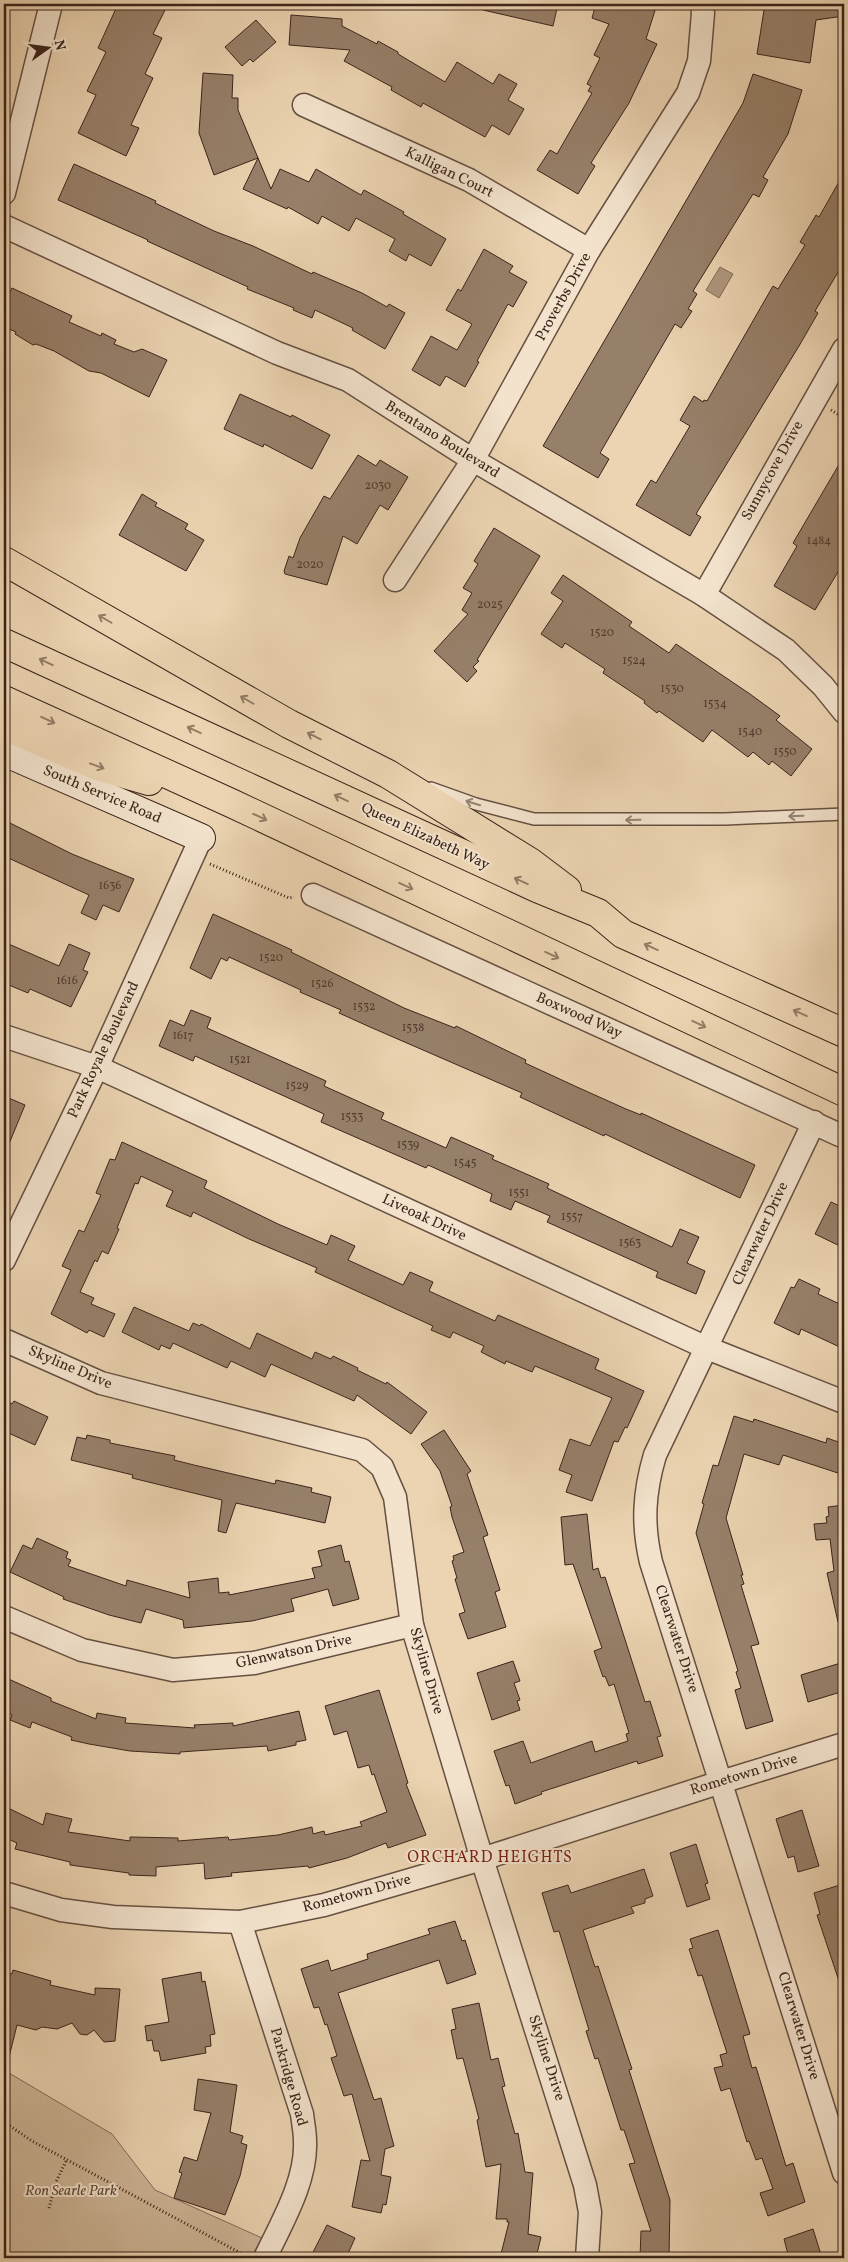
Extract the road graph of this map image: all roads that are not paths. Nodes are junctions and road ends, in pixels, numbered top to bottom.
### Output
1 (51, 4) edge
2 (702, 4) edge
3 (304, 105) dead end
4 (4, 193) edge
5 (4, 226) edge
6 (590, 250) junction
7 (844, 349) edge
8 (473, 460) junction
9 (4, 561) edge
10 (395, 580) dead end
11 (704, 595) junction
12 (4, 643) edge
13 (4, 700) edge
14 (844, 712) edge
15 (4, 726) edge
16 (4, 752) edge
17 (388, 774) junction
18 (232, 803) junction
19 (844, 814) edge
20 (197, 848) joint
21 (313, 895) road end
22 (598, 913) junction
23 (844, 1033) edge
24 (4, 1036) edge
25 (97, 1067) junction
26 (844, 1092) edge
27 (814, 1122) junction
28 (844, 1137) edge
29 (4, 1260) edge
30 (4, 1340) edge
31 (707, 1348) junction
32 (844, 1402) edge
33 (4, 1616) edge
34 (412, 1625) junction
35 (844, 1744) edge
36 (721, 1782) junction
37 (482, 1859) junction
38 (4, 1893) edge
39 (240, 1922) junction
40 (844, 2173) edge
41 (264, 2258) edge
42 (588, 2258) edge

1 - 4 street
2 - 6 street, Proverbs Drive
3 - 6 street, Kalligan Court
5 - 8 street, Brentano Boulevard
6 - 8 street, Proverbs Drive
7 - 11 street, Sunnycove Drive
8 - 10 street, Proverbs Drive
8 - 11 street, Brentano Boulevard
17 -> 9 highway
11 - 14 street, Brentano Boulevard
22 -> 12 highway, Queen Elizabeth Way
13 -> 18 highway
15 -> 18 highway
16 - 20 main road, South Service Road
19 -> 17 lane
17 - 22 highway
18 -> 26 highway
20 - 25 street, Park Royale Boulevard
21 - 27 street, Boxwood Way
23 -> 22 highway, Queen Elizabeth Way
24 - 25 street, Liveoak Drive
25 - 29 street, Park Royale Boulevard
25 - 31 street, Liveoak Drive
27 - 28 street, Boxwood Way
27 - 31 street, Clearwater Drive
30 - 34 street, Skyline Drive
31 - 32 street, Liveoak Drive
31 - 36 street, Clearwater Drive
33 - 34 street, Glenwatson Drive
34 - 37 street, Skyline Drive
35 - 36 street, Rometown Drive
36 - 37 street, Rometown Drive
36 - 40 street, Clearwater Drive
37 - 39 street, Rometown Drive
37 - 42 street, Skyline Drive
38 - 39 street, Rometown Drive
39 - 41 street, Parkridge Road

